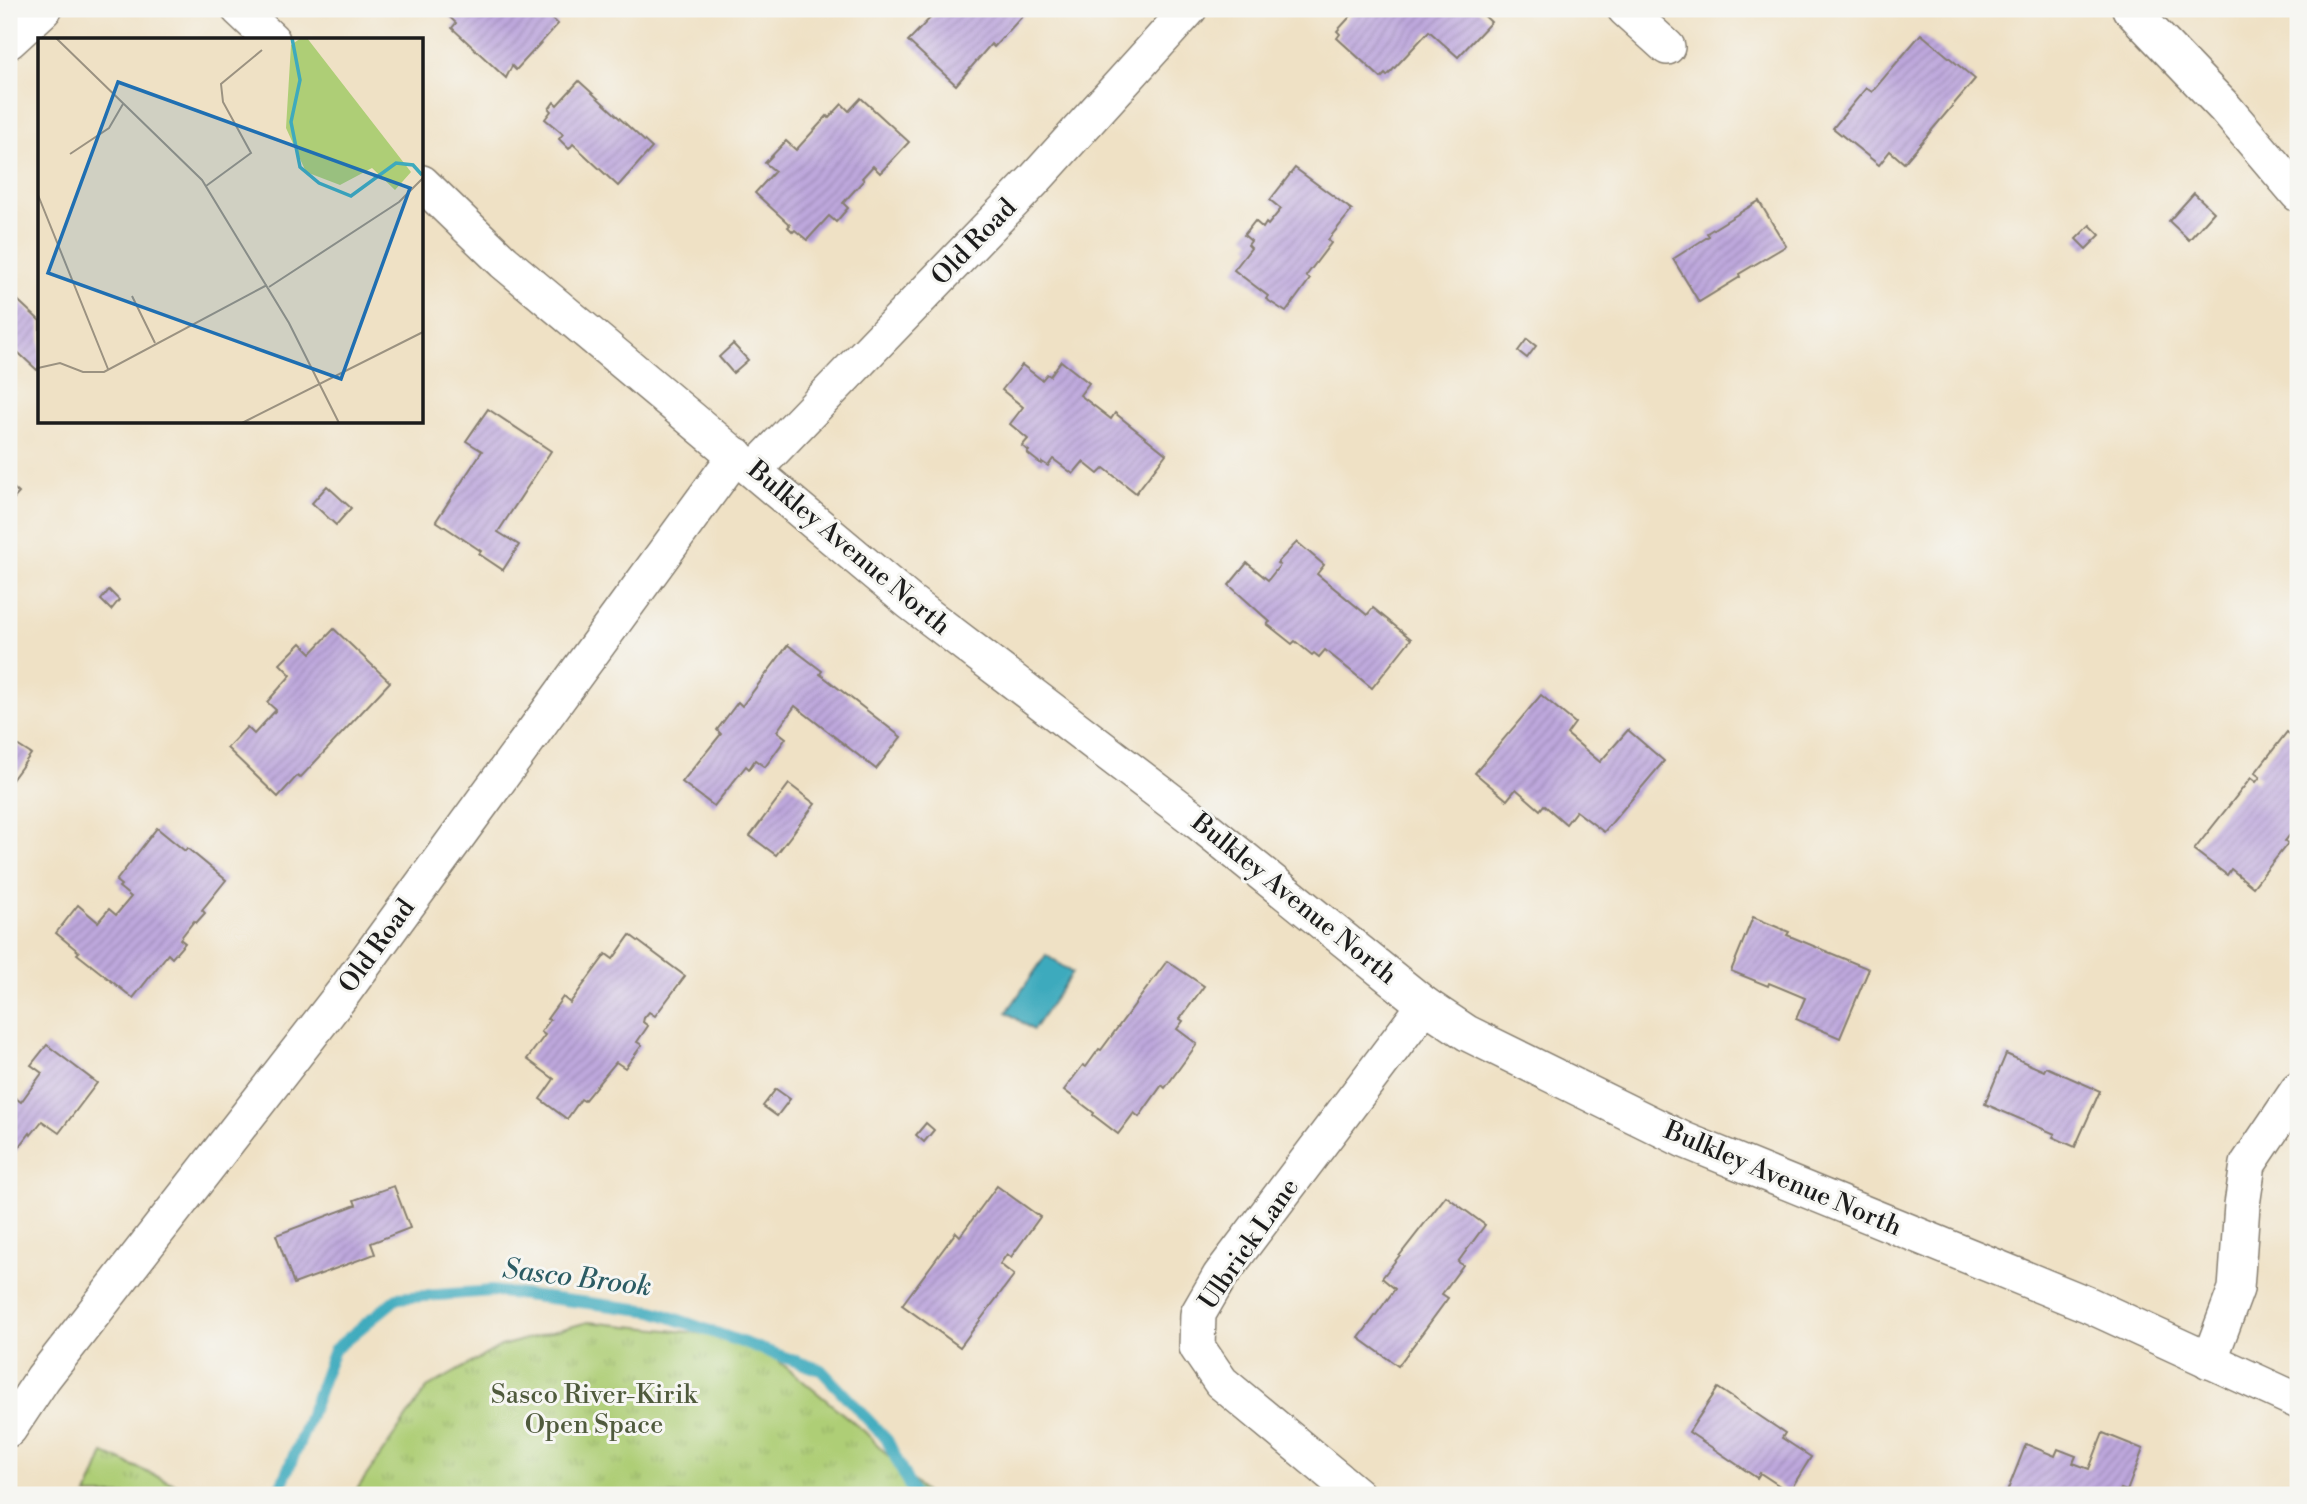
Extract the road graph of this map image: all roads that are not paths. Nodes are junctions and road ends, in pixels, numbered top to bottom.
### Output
1 (44, 9) edge
2 (239, 9) edge
3 (1189, 9) edge
4 (1625, 9) edge
5 (2130, 9) edge
6 (270, 38) edge
7 (9, 41) edge
8 (1667, 47) dead end
9 (424, 185) edge
10 (2298, 194) edge
11 (745, 463) junction
12 (1425, 1005) junction
13 (2298, 1090) edge
14 (2209, 1361) junction
15 (2298, 1401) edge
16 (9, 1429) edge
17 (1357, 1495) edge

1 - 7 street
2 - 6 street
3 - 11 street, Old Road
4 - 8 street
5 - 10 street
9 - 11 street, Bulkley Avenue North
11 - 12 street, Bulkley Avenue North
11 - 16 street, Old Road
12 - 14 street, Bulkley Avenue North
12 - 17 street, Ulbrick Lane
13 - 14 street
14 - 15 street, Bulkley Avenue North

